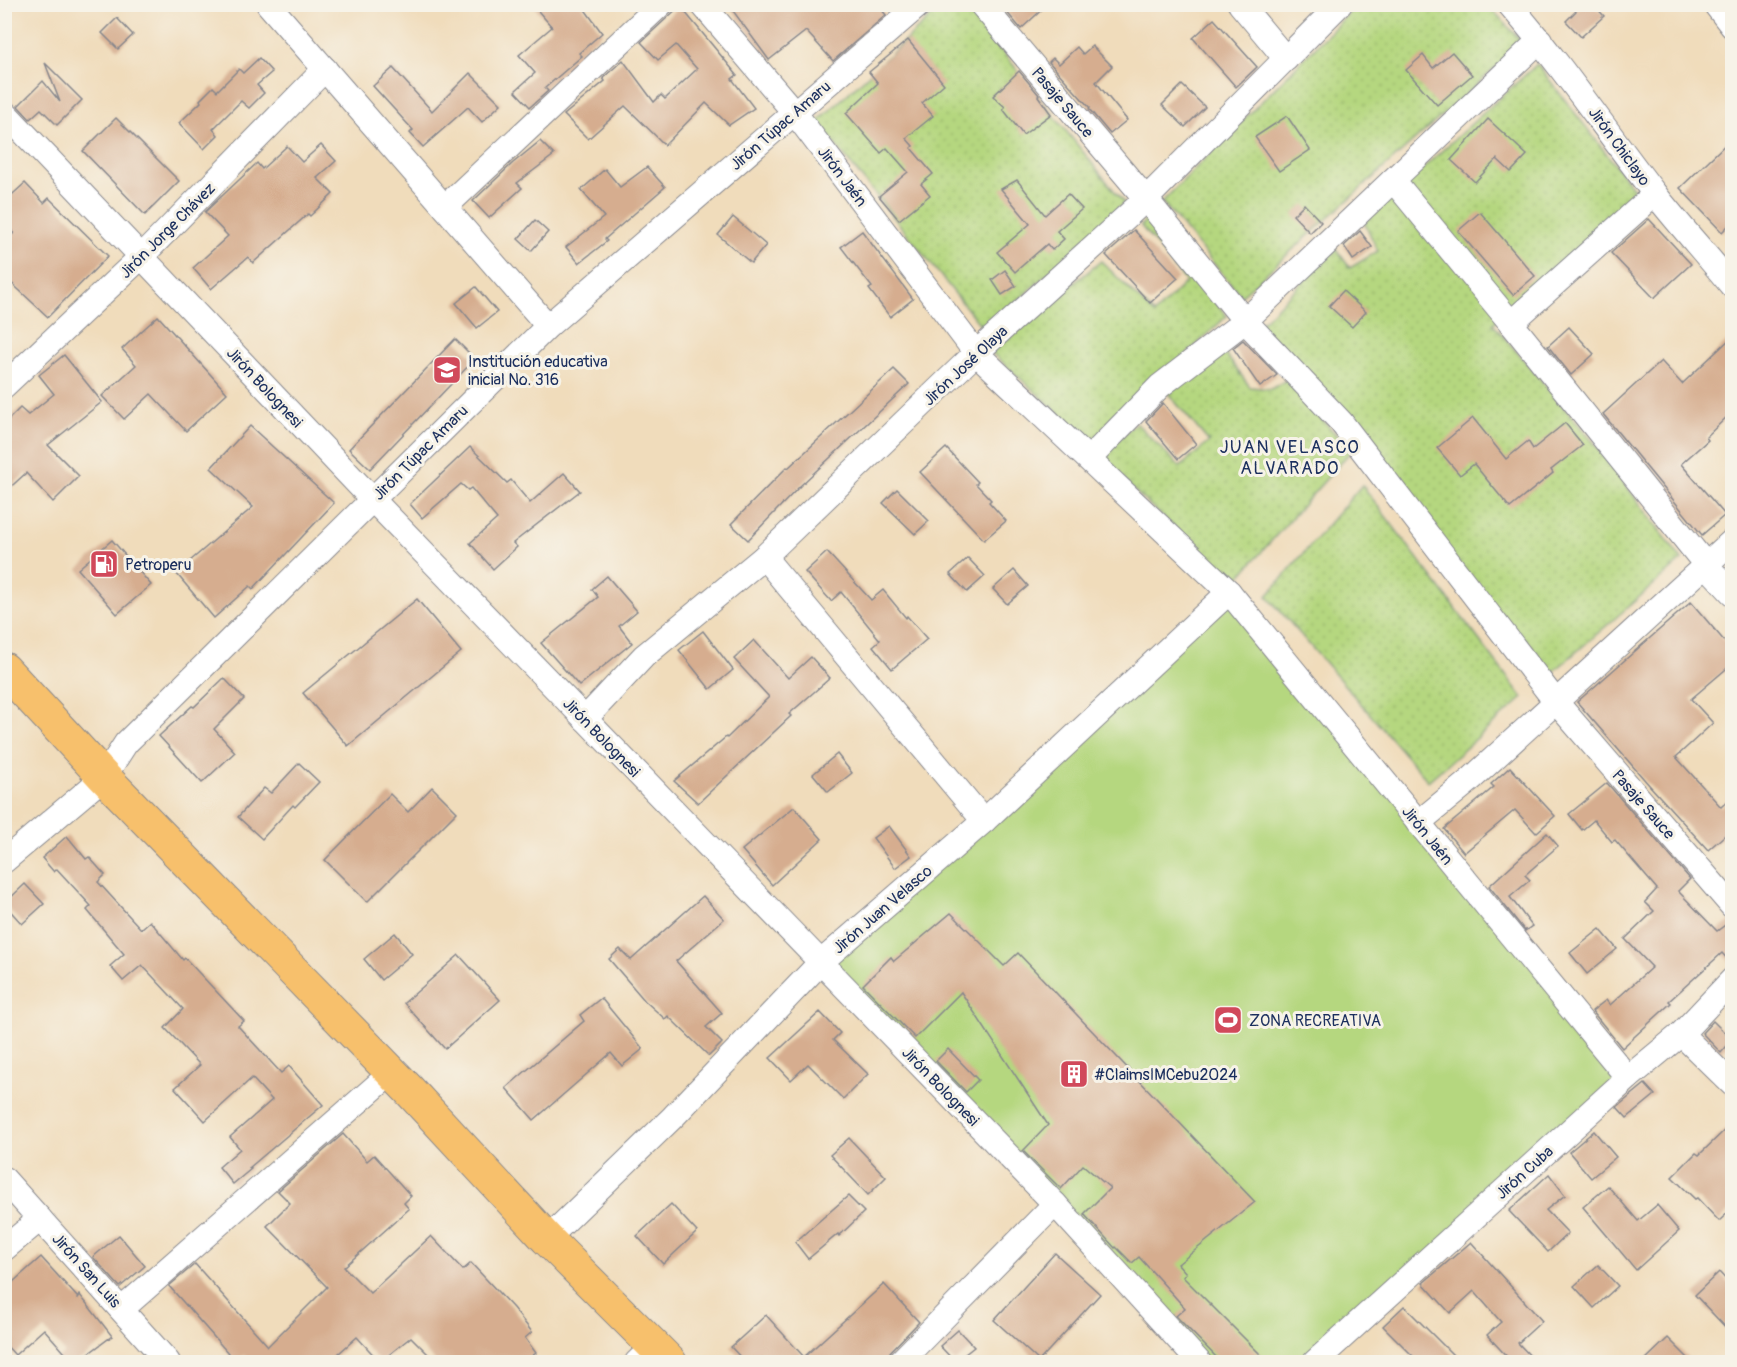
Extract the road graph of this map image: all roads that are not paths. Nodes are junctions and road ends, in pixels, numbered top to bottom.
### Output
1 (268, 4) edge
2 (661, 4) edge
3 (702, 4) edge
4 (920, 4) edge
5 (981, 4) edge
6 (1240, 4) edge
7 (1340, 4) edge
8 (1509, 4) edge
9 (1715, 4) edge
10 (1732, 26) edge
11 (1540, 40) junction
12 (1286, 59) junction
13 (326, 69) junction
14 (4, 112) edge
15 (794, 112) junction
16 (1394, 180) junction
17 (1656, 194) junction
18 (1146, 200) junction
19 (445, 207) junction
20 (142, 256) junction
21 (1732, 286) edge
22 (1245, 321) junction
23 (1511, 323) junction
24 (548, 326) junction
25 (976, 352) junction
26 (4, 386) edge
27 (1089, 459) junction
28 (372, 499) junction
29 (1732, 541) edge
30 (764, 557) junction
31 (1706, 565) junction
32 (1229, 592) junction
33 (1732, 593) edge
34 (4, 669) edge
35 (1556, 702) junction
36 (585, 719) junction
37 (104, 777) junction
38 (984, 821) junction
39 (1418, 823) junction
40 (4, 861) edge
41 (1732, 906) edge
42 (821, 963) junction
43 (1732, 980) edge
44 (1681, 1034) junction
45 (391, 1073) junction
46 (1628, 1078) junction
47 (1732, 1084) edge
48 (4, 1179) edge
49 (1055, 1204) junction
50 (40, 1219) junction
51 (547, 1239) junction
52 (4, 1249) edge
53 (122, 1309) junction
54 (654, 1357) edge
55 (156, 1359) edge
56 (900, 1362) edge
57 (1199, 1362) edge
58 (1315, 1362) edge

1 - 13 street
2 - 19 street
3 - 15 street, Jirón Jaén
4 - 15 street, Jirón Túpac Amaru
5 - 18 street, Pasaje Sauce
6 - 12 street
7 - 12 street, Jirón José Olaya
8 - 11 street, Jirón Chiclayo
9 - 10 street
11 - 16 street
11 - 17 street, Jirón Chiclayo
12 - 18 street, Jirón José Olaya
13 - 19 street
13 - 20 street, Jirón Jorge Chávez
14 - 20 street, Jirón Bolognesi
15 - 24 street, Jirón Túpac Amaru
15 - 25 street, Jirón Jaén
16 - 22 street
16 - 23 street
17 - 21 street, Jirón Chiclayo
17 - 23 street
18 - 22 street, Pasaje Sauce
18 - 25 street, Jirón José Olaya
19 - 24 street
20 - 26 street, Jirón Jorge Chávez
20 - 28 street, Jirón Bolognesi
22 - 27 street
22 - 35 street, Pasaje Sauce
23 - 31 street
24 - 28 street, Jirón Túpac Amaru
25 - 27 street, Jirón Jaén
25 - 30 street, Jirón José Olaya
27 - 32 street, Jirón Jaén
28 - 36 street, Jirón Bolognesi
28 - 37 street, Jirón Túpac Amaru
29 - 31 street
30 - 36 street, Jirón José Olaya
30 - 38 street
31 - 33 street
31 - 35 street
32 - 38 street, Jirón Juan Velasco
32 - 39 street, Jirón Jaén
34 - 37 highway
35 - 39 street
35 - 41 street, Pasaje Sauce
36 - 42 street, Jirón Bolognesi
37 - 40 street, Jirón Túpac Amaru
37 - 45 highway
38 - 42 street, Jirón Juan Velasco
39 - 46 street, Jirón Jaén
42 - 49 street, Jirón Bolognesi
42 - 51 street, Jirón Juan Velasco
43 - 44 street, Jirón Cuba
44 - 46 street, Jirón Cuba
44 - 47 street
45 - 51 highway
45 - 53 street
46 - 58 street, Jirón Cuba
48 - 50 street, Jirón San Luis
49 - 56 street
49 - 57 street, Jirón Bolognesi
50 - 52 street
50 - 53 street, Jirón San Luis
51 - 54 highway
53 - 55 street, Jirón San Luis

